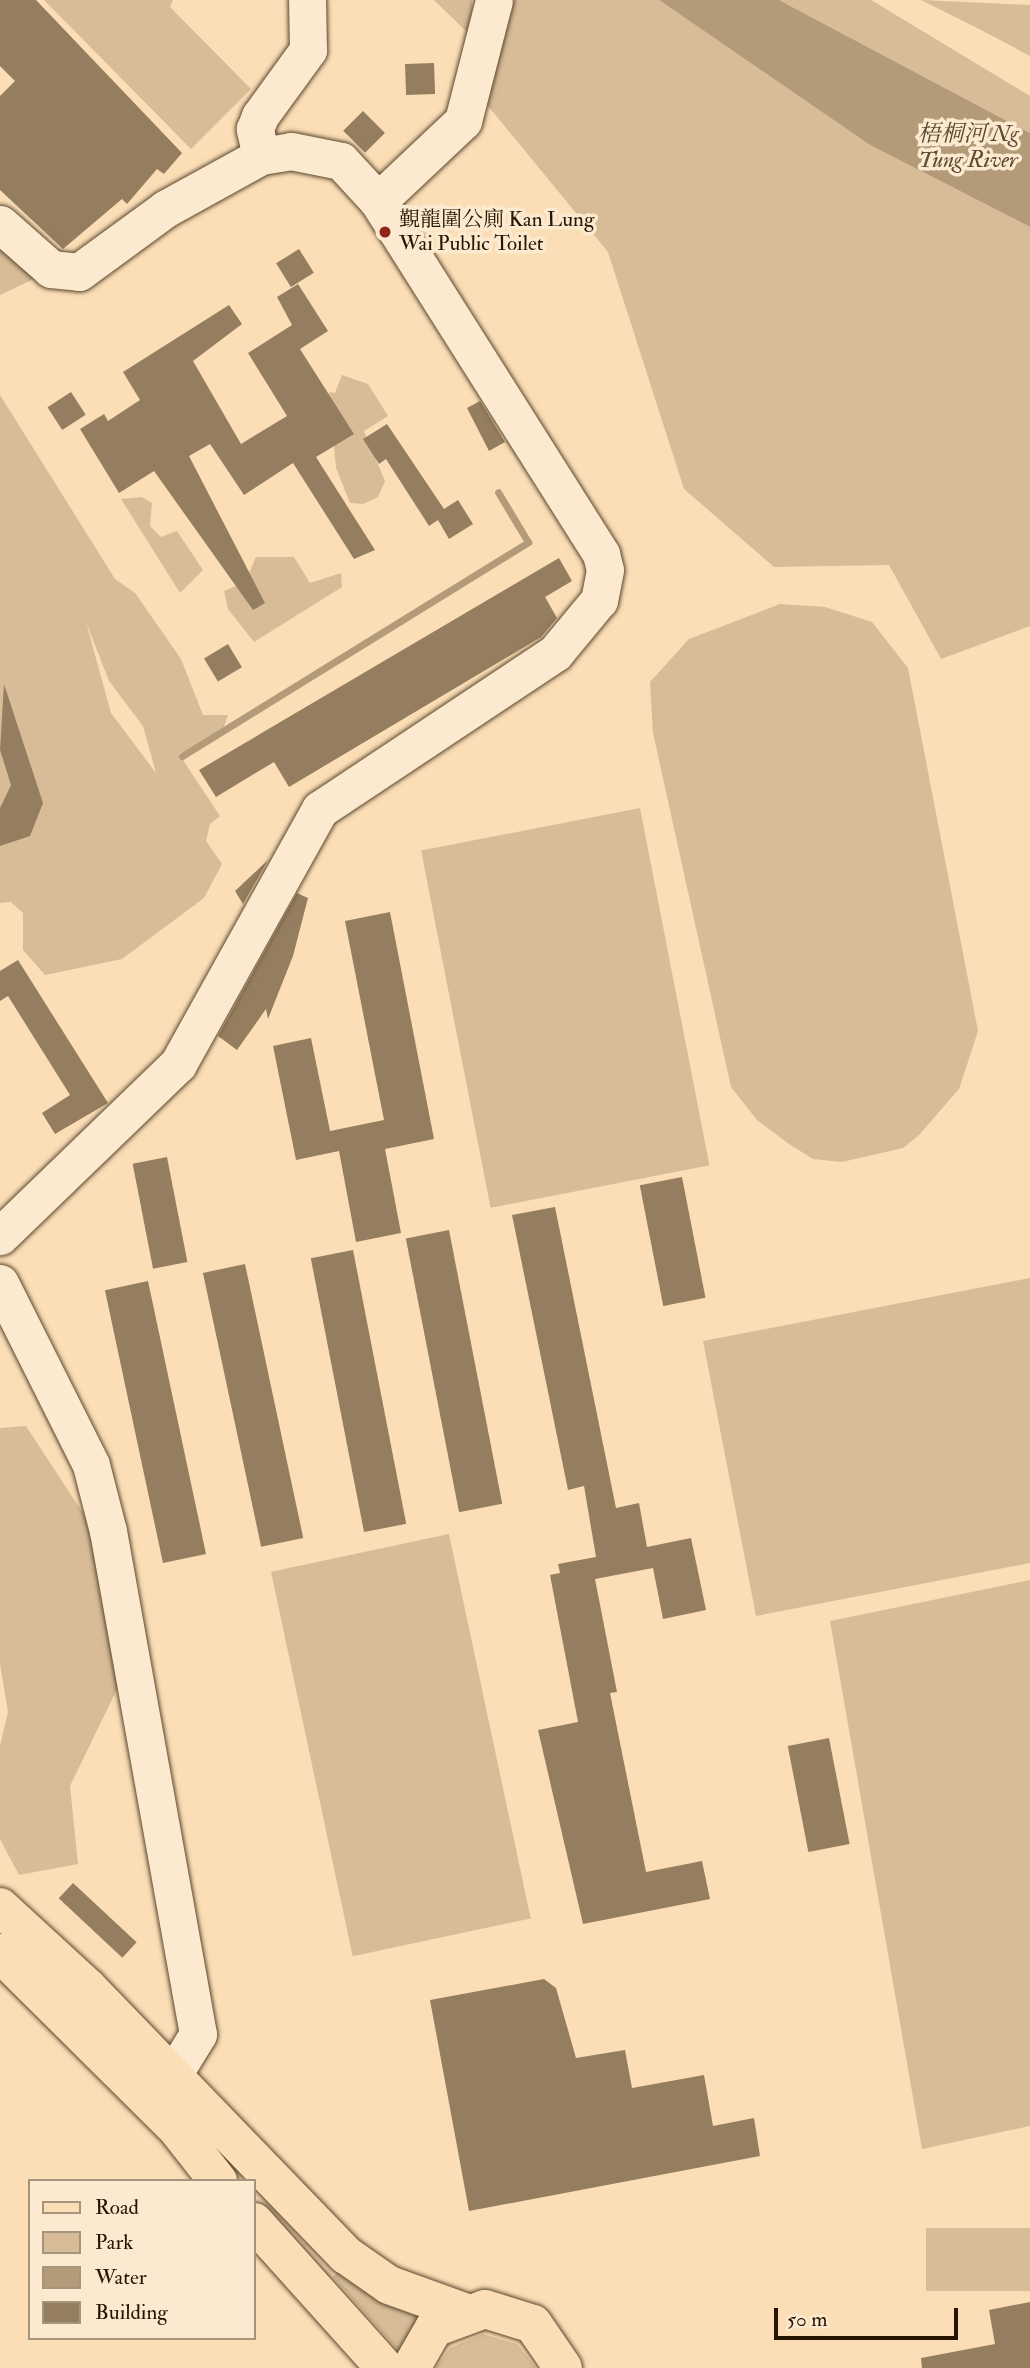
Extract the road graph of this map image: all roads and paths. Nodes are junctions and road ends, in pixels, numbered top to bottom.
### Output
1 (307, 0) edge
2 (494, 0) edge
3 (261, 156) junction
4 (378, 201) junction
5 (0, 224) edge
6 (0, 1237) edge
7 (0, 1283) edge
8 (0, 1907) edge
9 (0, 1953) edge
10 (173, 2075) junction
11 (216, 2179) edge
12 (256, 2224) edge
13 (464, 2312) junction
14 (386, 2368) edge
15 (411, 2368) edge
16 (563, 2368) edge

1 - 3 street
2 - 4 street
3 - 4 street
3 - 5 street
4 - 6 street
7 - 10 street
8 - 10 main road
9 - 11 main road
10 - 13 main road
12 - 14 main road
13 - 15 main road
13 - 16 main road

